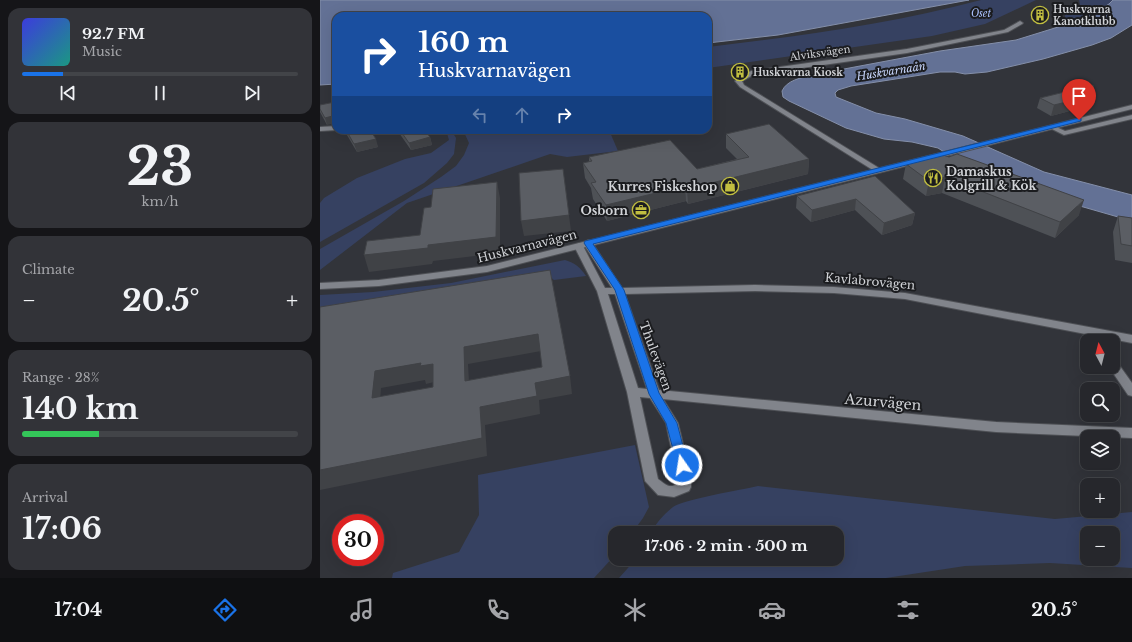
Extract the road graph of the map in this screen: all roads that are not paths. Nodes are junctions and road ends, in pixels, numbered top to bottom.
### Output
1 (1020, 23) dead end
2 (1132, 106) edge
3 (1132, 118) edge
4 (1052, 127) junction
5 (332, 128) edge
6 (320, 129) edge
7 (876, 170) junction
8 (584, 244) junction
9 (320, 286) edge
10 (619, 290) junction
11 (602, 292) junction
12 (1080, 334) edge
13 (1120, 338) edge
14 (1132, 339) edge
15 (1119, 374) edge
16 (633, 392) junction
17 (1132, 392) edge
18 (654, 394) junction
19 (1132, 433) edge

1 - 7 street, Alviksvägen
2 - 4 street, Huskvarnavägen
3 - 4 street
4 - 7 street, Huskvarnavägen
5 - 6 street
7 - 8 street, Huskvarnavägen
8 - 9 street, Huskvarnavägen
8 - 10 street, Thulevägen
8 - 11 street, Thulevägen
10 - 11 street, Kavlabrovägen
10 - 12 street, Kavlabrovägen
10 - 18 street, Thulevägen
11 - 16 street, Thulevägen
13 - 14 street, Kavlabrovägen
15 - 17 street
16 - 18 street, Azurvägen
16 - 18 street, Thulevägen
18 - 19 street, Azurvägen

